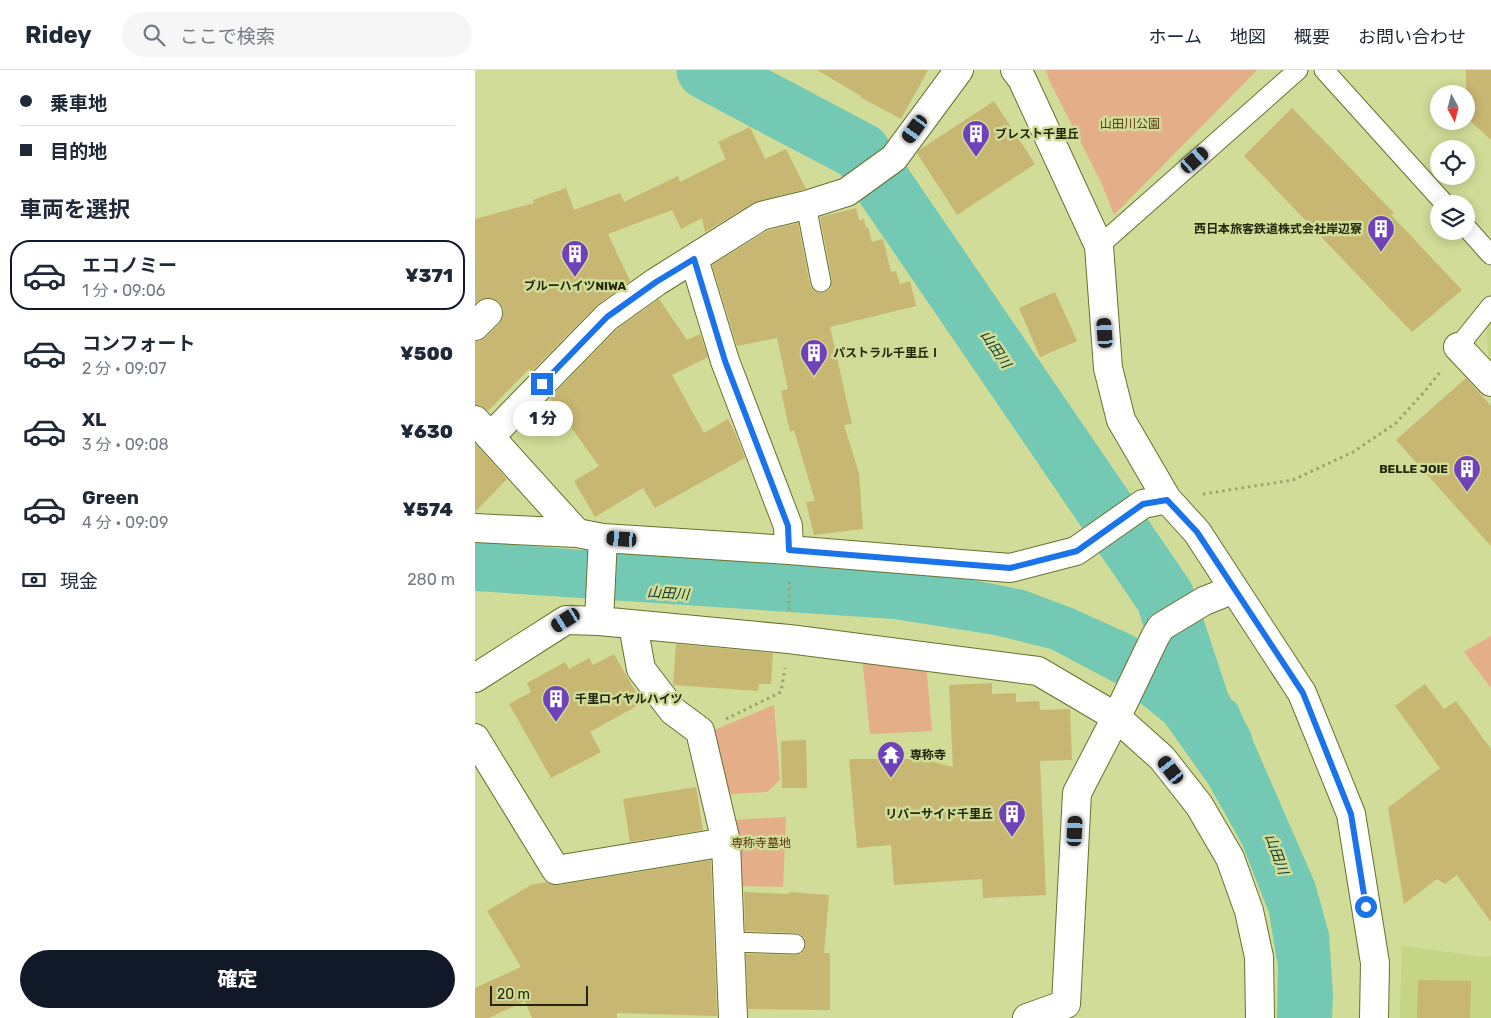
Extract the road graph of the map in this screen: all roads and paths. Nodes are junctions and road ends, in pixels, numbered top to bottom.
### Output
1 (959, 70) edge
2 (1015, 70) edge
3 (1298, 70) edge
4 (1325, 70) edge
5 (1437, 195) edge
6 (806, 205) junction
7 (1475, 237) edge
8 (1099, 246) junction
9 (1491, 255) edge
10 (694, 259) junction
11 (821, 282) dead end
12 (1491, 306) edge
13 (1458, 347) junction
14 (1491, 382) edge
15 (483, 428) edge
16 (1167, 500) junction
17 (475, 528) edge
18 (577, 534) junction
19 (603, 538) junction
20 (789, 550) junction
21 (1234, 589) junction
22 (599, 621) junction
23 (633, 625) junction
24 (789, 639) junction
25 (475, 678) edge
26 (1118, 714) junction
27 (700, 731) junction
28 (475, 738) edge
29 (726, 842) junction
30 (730, 942) junction
31 (795, 944) dead end
32 (733, 1018) edge
33 (1027, 1018) edge
34 (1260, 1018) edge
35 (1373, 1018) edge

1 - 6 street
2 - 8 street
3 - 8 lane
4 - 5 lane
6 - 10 street
6 - 11 lane
7 - 9 lane
8 - 16 street
10 - 15 street
10 - 20 street
12 - 13 lane
13 - 14 street
13 - 16 path
15 - 18 street
16 - 20 street
16 - 21 street
17 - 18 street
18 - 19 street
19 - 20 street
19 - 22 street
20 - 24 path
21 - 26 street
21 - 35 street
22 - 23 street
22 - 25 street
23 - 24 street
23 - 27 street
24 - 26 street
24 - 27 path
26 - 33 street
26 - 34 street
27 - 29 street
28 - 29 street
29 - 30 street
30 - 31 lane
30 - 32 street

